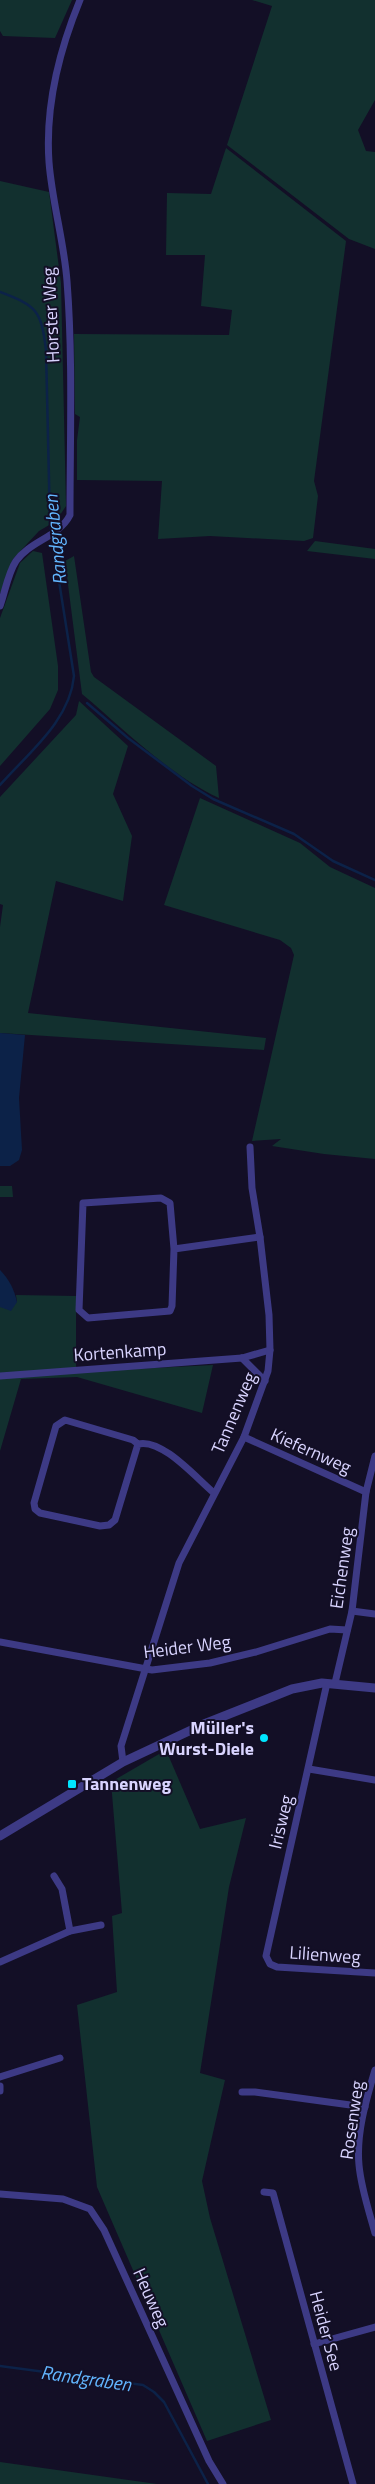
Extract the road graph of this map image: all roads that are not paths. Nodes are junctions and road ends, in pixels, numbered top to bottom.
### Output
1 (80, 0) edge
2 (0, 606) edge
3 (250, 1147) dead end
4 (260, 1237) junction
5 (174, 1248) junction
6 (270, 1350) junction
7 (242, 1358) junction
8 (0, 1376) edge
9 (265, 1381) junction
10 (244, 1437) junction
11 (138, 1444) junction
12 (375, 1456) edge
13 (366, 1492) junction
14 (214, 1493) junction
15 (352, 1611) junction
16 (375, 1614) edge
17 (347, 1630) junction
18 (0, 1642) edge
19 (145, 1670) junction
20 (331, 1683) junction
21 (375, 1688) edge
22 (123, 1762) junction
23 (309, 1770) junction
24 (375, 1780) edge
25 (0, 1836) edge
26 (54, 1876) dead end
27 (101, 1925) dead end
28 (70, 1930) junction
29 (0, 1962) edge
30 (273, 1966) joint
31 (375, 1973) edge
32 (60, 2058) dead end
33 (374, 2075) edge
34 (0, 2076) edge
35 (0, 2086) edge
36 (0, 2091) edge
37 (242, 2092) dead end
38 (365, 2108) junction
39 (264, 2192) dead end
40 (0, 2194) edge
41 (375, 2233) edge
42 (375, 2327) edge
43 (314, 2344) junction
44 (223, 2484) edge
45 (353, 2484) edge

1 - 2 street, Horster Weg
3 - 4 street, Tannenweg
4 - 5 street
4 - 6 street, Tannenweg
5 - 5 street
6 - 7 street, Kortenkamp
6 - 9 street, Tannenweg
7 - 8 street, Kortenkamp
7 - 9 street
9 - 10 street, Tannenweg
10 - 13 street, Kiefernweg
10 - 14 street, Tannenweg
11 - 11 street
11 - 14 street
12 - 13 street, Eichenweg
13 - 15 street, Eichenweg
14 - 19 street, Tannenweg
15 - 16 street
15 - 17 street, Eichenweg
17 - 19 street, Heider Weg
17 - 20 street, Eichenweg
18 - 19 street, Heider Weg
19 - 22 street, Tannenweg
20 - 21 street
20 - 22 street
20 - 23 street, Irisweg
22 - 25 street
23 - 24 street
23 - 30 street, Irisweg
26 - 28 street
27 - 28 street
28 - 29 street
30 - 31 street, Lilienweg
32 - 34 street
33 - 38 street, Rosenweg
35 - 36 street
37 - 38 street
38 - 41 street, Rosenweg
39 - 43 street, Heider See
40 - 44 street, Heuweg
42 - 43 street
43 - 45 street, Heider See

